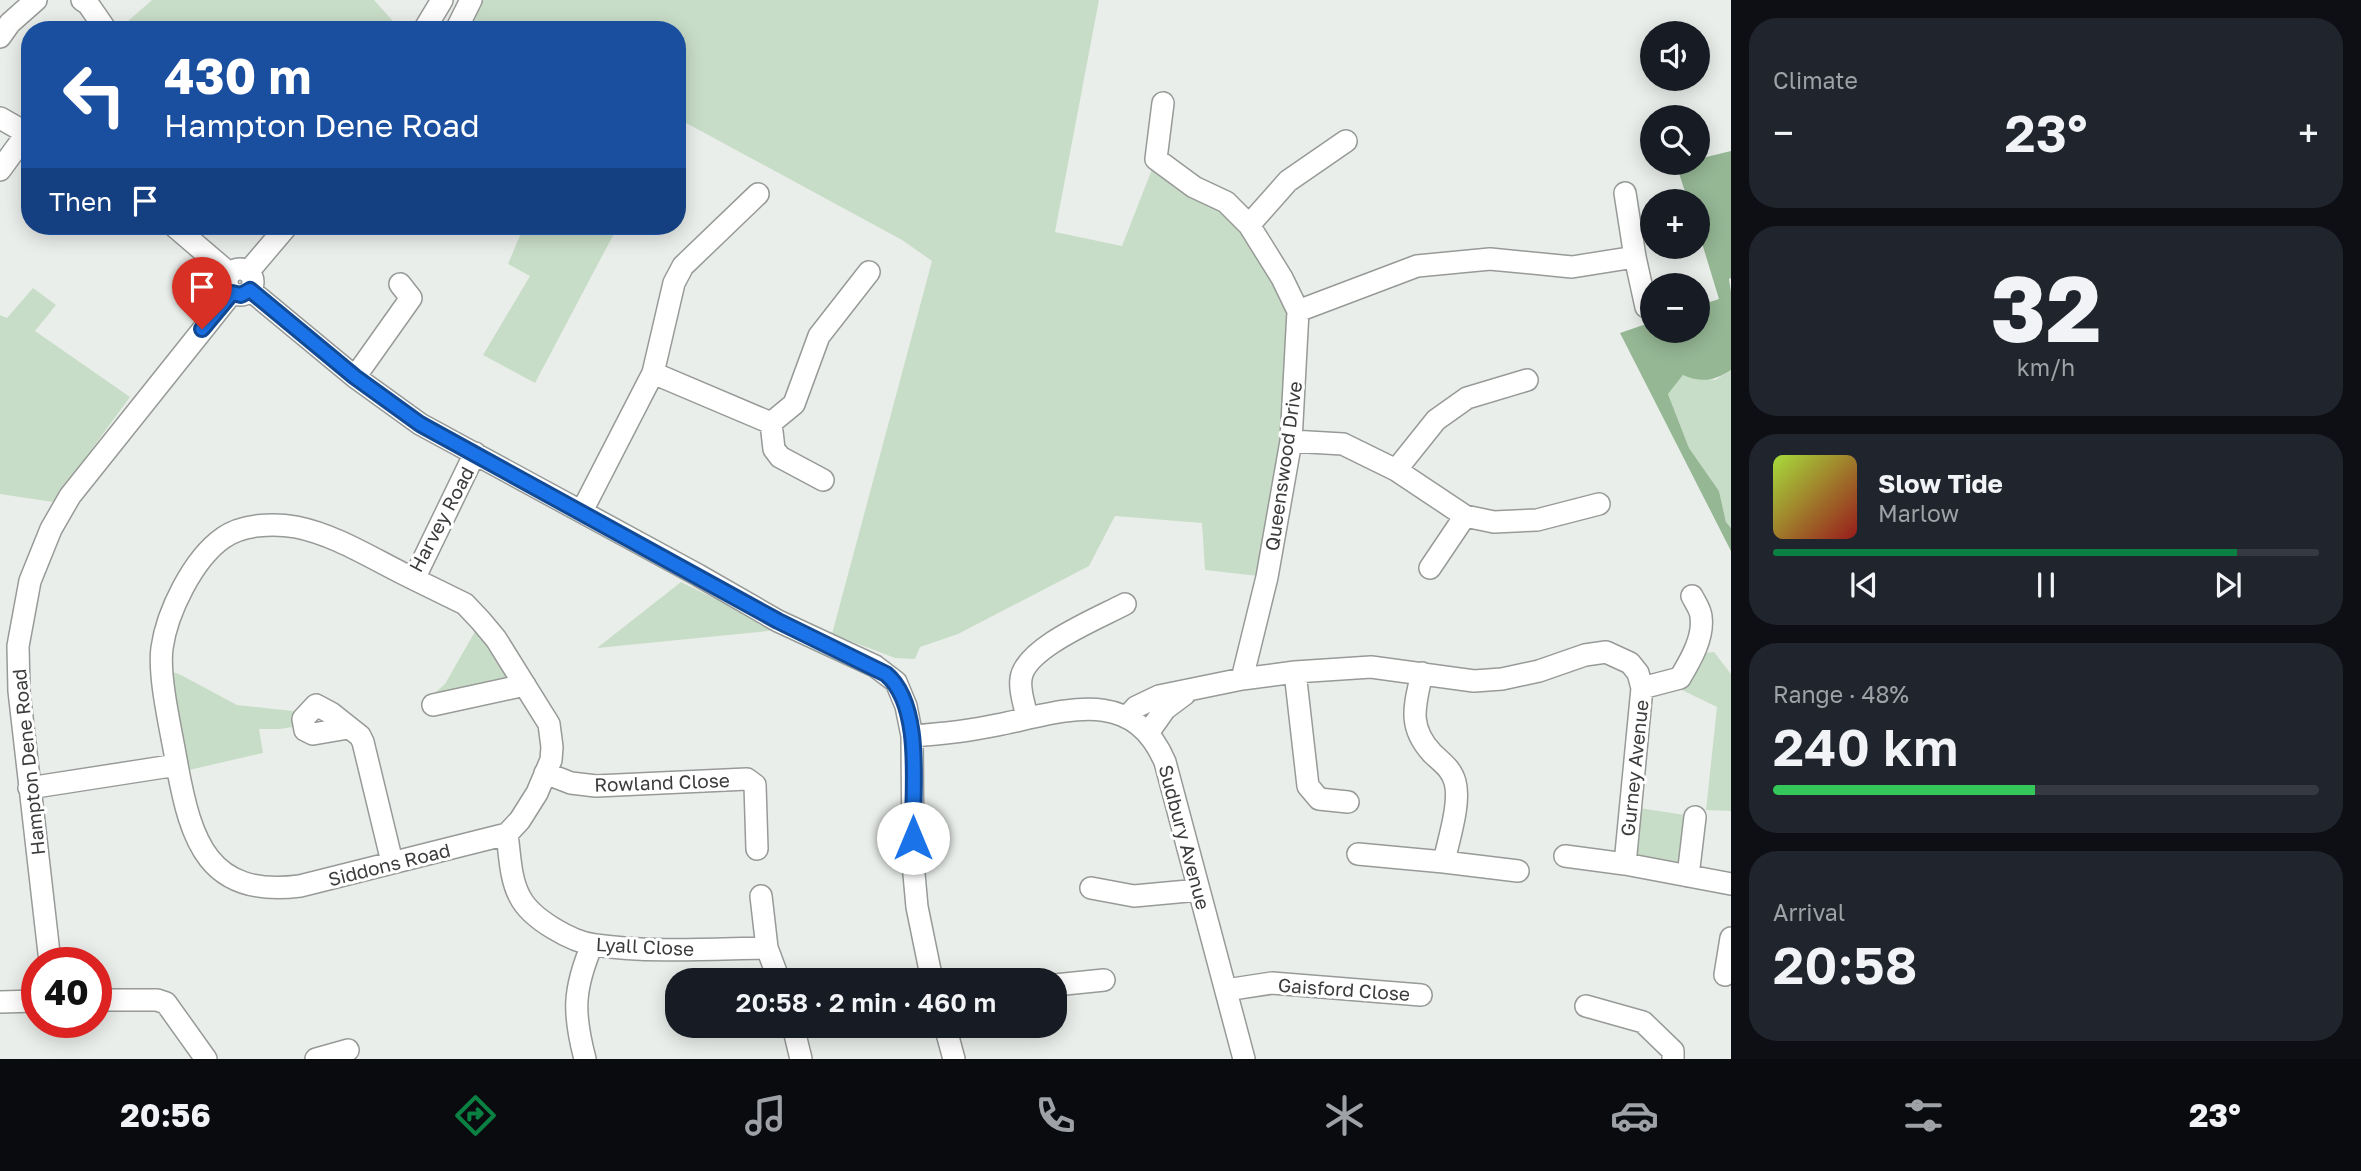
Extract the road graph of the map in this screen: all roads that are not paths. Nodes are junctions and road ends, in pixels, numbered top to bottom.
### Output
1 (36, 0) edge
2 (82, 0) edge
3 (442, 0) edge
4 (471, 0) edge
5 (100, 21) edge
6 (429, 21) edge
7 (460, 21) edge
8 (0, 37) edge
9 (1163, 103) dead end
10 (0, 118) edge
11 (21, 130) edge
12 (1346, 141) dead end
13 (21, 143) edge
14 (0, 170) edge
15 (758, 194) dead end
16 (1625, 194) dead end
17 (1250, 225) junction
18 (185, 235) edge
19 (280, 235) edge
20 (1635, 257) junction
21 (869, 272) dead end
22 (1640, 280) edge
23 (240, 282) junction
24 (400, 284) dead end
25 (1298, 311) junction
26 (653, 373) junction
27 (355, 377) junction
28 (1527, 380) dead end
29 (771, 423) junction
30 (1291, 441) junction
31 (475, 453) junction
32 (1396, 470) junction
33 (823, 480) dead end
34 (1599, 504) dead end
35 (582, 511) junction
36 (1465, 516) junction
37 (1430, 568) dead end
38 (414, 579) junction
39 (1692, 596) dead end
40 (1125, 604) dead end
41 (1295, 672) junction
42 (1422, 673) junction
43 (1242, 679) junction
44 (524, 685) junction
45 (1642, 688) junction
46 (9, 691) edge
47 (1189, 691) junction
48 (433, 705) dead end
49 (1027, 717) junction
50 (1127, 717) junction
51 (348, 727) dead end
52 (1148, 733) junction
53 (912, 736) junction
54 (177, 765) junction
55 (545, 773) junction
56 (29, 788) junction
57 (1348, 802) dead end
58 (1695, 817) dead end
59 (507, 834) junction
60 (757, 849) dead end
61 (1358, 854) dead end
62 (1565, 856) dead end
63 (392, 862) junction
64 (1444, 862) junction
65 (1625, 863) junction
66 (1518, 871) dead end
67 (1688, 876) junction
68 (1731, 884) edge
69 (1091, 888) dead end
70 (1199, 890) junction
71 (761, 896) dead end
72 (1731, 939) edge
73 (592, 945) junction
74 (48, 947) edge
75 (767, 948) junction
76 (774, 968) edge
77 (930, 968) edge
78 (1725, 975) dead end
79 (1104, 980) dead end
80 (1067, 984) edge
81 (1226, 990) junction
82 (1421, 995) dead end
83 (112, 1000) edge
84 (21, 1001) edge
85 (0, 1002) edge
86 (1586, 1006) dead end
87 (796, 1038) edge
88 (948, 1038) edge
89 (348, 1050) dead end
90 (206, 1059) edge
91 (316, 1059) edge
92 (585, 1059) edge
93 (801, 1059) edge
94 (954, 1059) edge
95 (1244, 1059) edge
96 (1673, 1059) edge

1 - 8 street
2 - 5 street
3 - 6 street
4 - 7 street
9 - 17 street, Queenswood Drive
10 - 11 street
12 - 17 street
13 - 14 street
15 - 26 street
16 - 20 street
17 - 25 street, Queenswood Drive
18 - 23 street
19 - 23 street, Hampton Dene Road
20 - 22 street
20 - 25 street
21 - 29 street
23 - 27 street
23 - 46 street, Hampton Dene Road
24 - 27 street
25 - 30 street, Queenswood Drive
26 - 29 street
26 - 35 street
27 - 31 street
28 - 32 street
29 - 33 street
30 - 32 street
30 - 43 street, Queenswood Drive
31 - 35 street
31 - 38 street, Harvey Road
32 - 36 street
34 - 36 street
35 - 53 street
36 - 37 street
38 - 44 street
38 - 54 street, Harvey Road
39 - 45 street
40 - 49 street
41 - 42 street, Gurney Avenue
41 - 43 street, Gurney Avenue
41 - 57 street
42 - 45 street, Gurney Avenue
42 - 64 street
43 - 47 street, Gurney Avenue
44 - 48 street
44 - 55 street
45 - 65 street, Gurney Avenue
46 - 56 street, Hampton Dene Road
47 - 50 street, Gurney Avenue
47 - 52 street, Gurney Avenue
49 - 50 street, Sudbury Avenue
49 - 53 street, Sudbury Avenue
50 - 52 street, Sudbury Avenue
51 - 63 street
52 - 70 street, Sudbury Avenue
53 - 77 street
54 - 56 street
54 - 63 street, Siddons Road
55 - 59 street
55 - 60 street, Rowland Close
56 - 74 street, Hampton Dene Road
58 - 67 street
59 - 63 street, Siddons Road
59 - 73 street, Lyall Close
61 - 64 street
62 - 65 street, Gurney Avenue
64 - 66 street
65 - 67 street, Gurney Avenue
67 - 68 street, Gurney Avenue
69 - 70 street
70 - 81 street, Sudbury Avenue
71 - 75 street
72 - 78 street
73 - 75 street, Lyall Close
73 - 92 street
75 - 76 street
79 - 80 street
81 - 82 street, Gaisford Close
81 - 95 street, Sudbury Avenue
83 - 90 street
84 - 85 street
86 - 96 street
87 - 93 street
88 - 94 street
89 - 91 street

